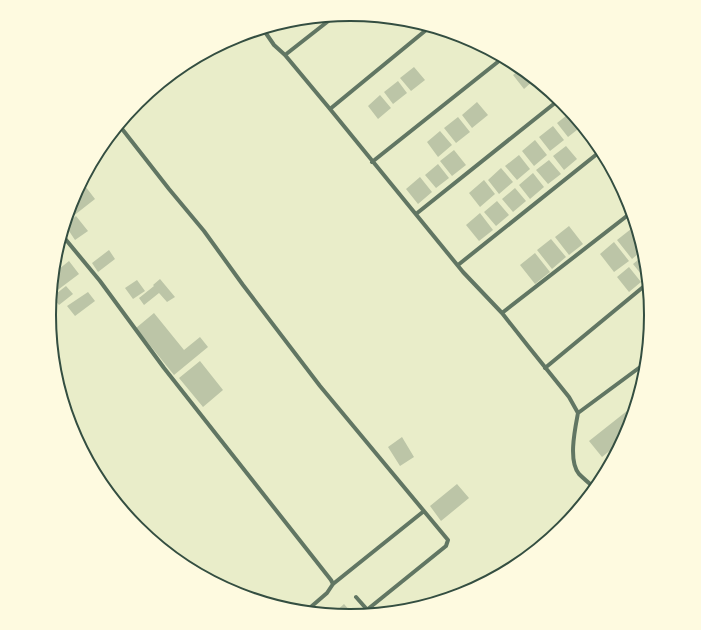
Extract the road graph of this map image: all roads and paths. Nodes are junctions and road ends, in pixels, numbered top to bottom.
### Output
1 (328, 22) edge
2 (425, 31) edge
3 (267, 33) edge
4 (285, 55) junction
5 (499, 61) edge
6 (555, 104) edge
7 (330, 109) junction
8 (122, 129) edge
9 (596, 154) edge
10 (372, 162) junction
11 (416, 214) junction
12 (627, 216) edge
13 (67, 241) edge
14 (458, 265) junction
15 (643, 287) edge
16 (502, 313) junction
17 (640, 367) edge
18 (545, 368) junction
19 (578, 413) junction
20 (591, 484) edge
21 (424, 511) junction
22 (333, 584) junction
23 (356, 597) dead end
24 (312, 606) edge
25 (367, 608) edge
26 (369, 608) edge

1 - 4 street
2 - 7 street
3 - 4 street
4 - 7 street
5 - 10 street
6 - 11 street
7 - 10 street
8 - 21 street
9 - 14 street
10 - 11 street
11 - 14 street
12 - 16 street
13 - 22 street
14 - 16 street
15 - 18 street
16 - 18 street
17 - 19 street
18 - 19 street
19 - 20 street
21 - 22 street
21 - 26 street
22 - 24 street
23 - 25 street

